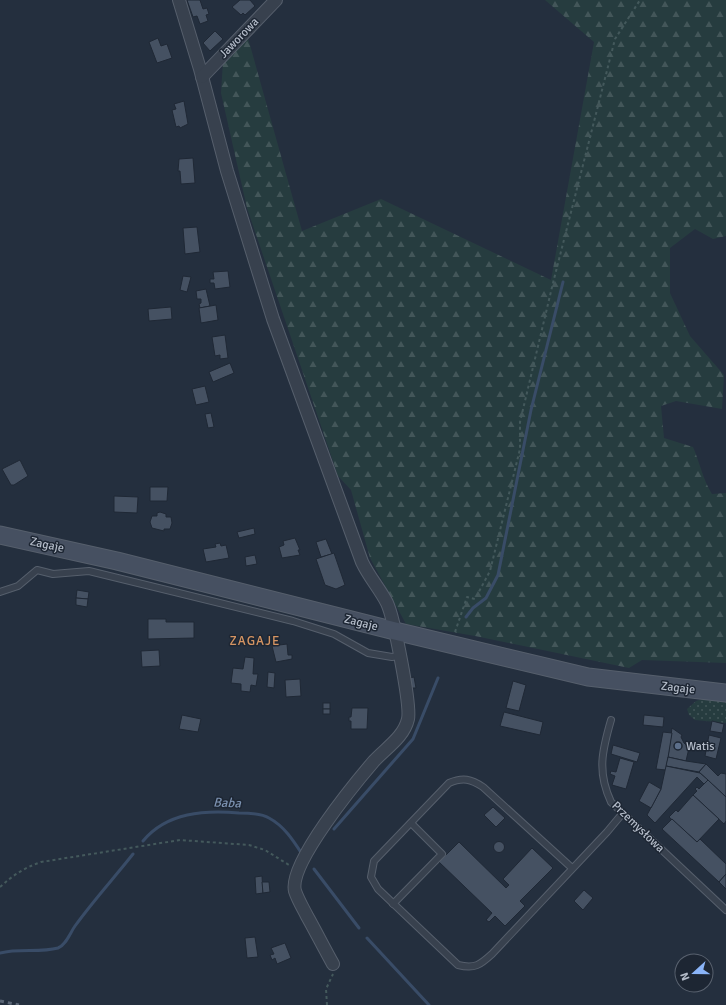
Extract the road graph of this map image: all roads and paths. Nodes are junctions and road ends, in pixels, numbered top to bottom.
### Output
1 (179, 0) edge
2 (276, 0) edge
3 (640, 0) edge
4 (202, 77) junction
5 (0, 535) edge
6 (0, 592) edge
7 (395, 631) junction
8 (452, 643) junction
9 (399, 656) junction
10 (726, 693) edge
11 (611, 720) dead end
12 (622, 814) junction
13 (411, 823) junction
14 (300, 867) junction
15 (572, 868) junction
16 (0, 887) edge
17 (393, 904) junction
18 (726, 910) edge
19 (333, 964) joint
20 (327, 1005) edge

1 - 4 street
2 - 4 street, Jaworowa
3 - 8 path
4 - 7 street
5 - 7 main road, Zagaje
6 - 9 lane
7 - 8 main road, Zagaje
7 - 9 street
8 - 10 main road, Zagaje
9 - 14 street
11 - 12 lane, Przemysłowa
12 - 15 lane
12 - 18 lane, Przemysłowa
13 - 15 lane
13 - 17 lane
13 - 17 lane
14 - 16 path
14 - 19 street
15 - 17 lane
19 - 20 path

